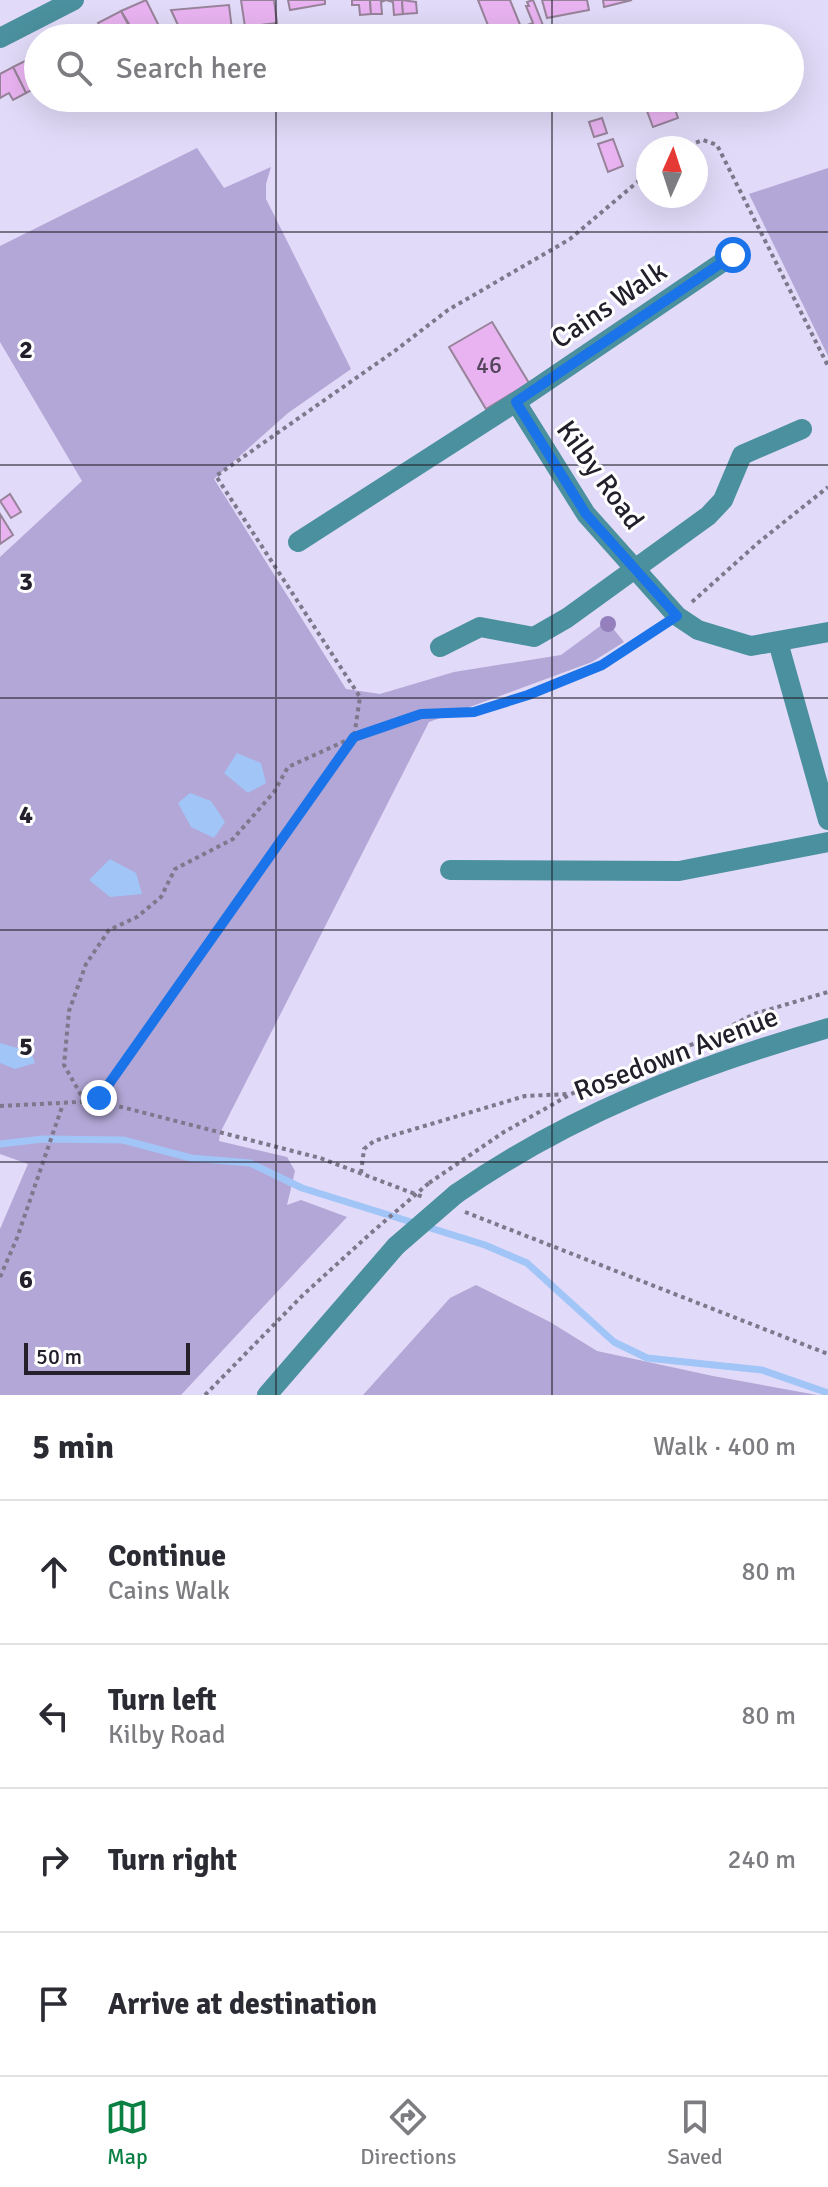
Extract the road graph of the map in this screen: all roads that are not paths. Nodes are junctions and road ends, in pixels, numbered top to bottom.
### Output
1 (74, 0) edge
2 (27, 24) edge
3 (24, 26) edge
4 (0, 38) edge
5 (733, 255) dead end
6 (516, 402) junction
7 (802, 429) dead end
8 (298, 542) dead end
9 (636, 570) junction
10 (828, 632) edge
11 (778, 642) junction
12 (440, 647) dead end
13 (828, 820) edge
14 (828, 842) edge
15 (450, 870) dead end
16 (828, 1028) edge
17 (267, 1395) edge

1 - 2 street
3 - 4 street
5 - 6 street, Cains Walk
6 - 8 street
6 - 9 street, Kilby Road
7 - 9 street
9 - 11 street, Kilby Road
9 - 12 street
10 - 11 street, Kilby Road
11 - 13 street
14 - 15 street
16 - 17 street, Rosedown Avenue, bridge

